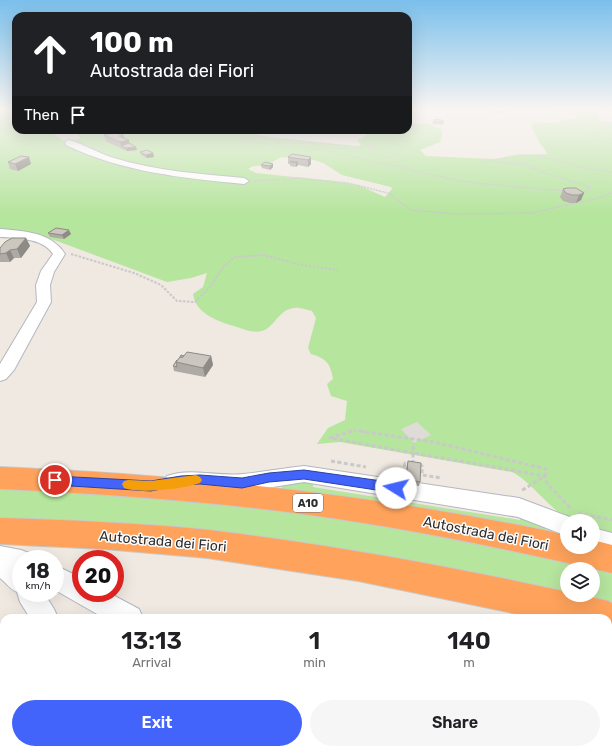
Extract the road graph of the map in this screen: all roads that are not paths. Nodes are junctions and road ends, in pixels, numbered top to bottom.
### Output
1 (71, 144) edge
2 (244, 181) road end
3 (0, 233) edge
4 (0, 375) edge
5 (0, 478) edge
6 (151, 486) junction
7 (560, 523) edge
8 (0, 531) edge
9 (600, 540) edge
10 (612, 544) edge
11 (0, 557) edge
12 (12, 559) edge
13 (612, 559) edge
14 (0, 564) edge
15 (12, 573) edge
16 (35, 602) edge
17 (101, 602) edge
18 (43, 614) edge
19 (123, 614) edge
20 (591, 614) edge

1 - 2 street
3 - 4 street
5 - 6 highway, Autostrada dei Fiori / A10
6 - 7 street
6 - 13 highway, Autostrada dei Fiori / A10
8 - 20 highway, Autostrada dei Fiori
9 - 10 street
11 - 12 street
14 - 15 street
16 - 18 street
17 - 19 street

